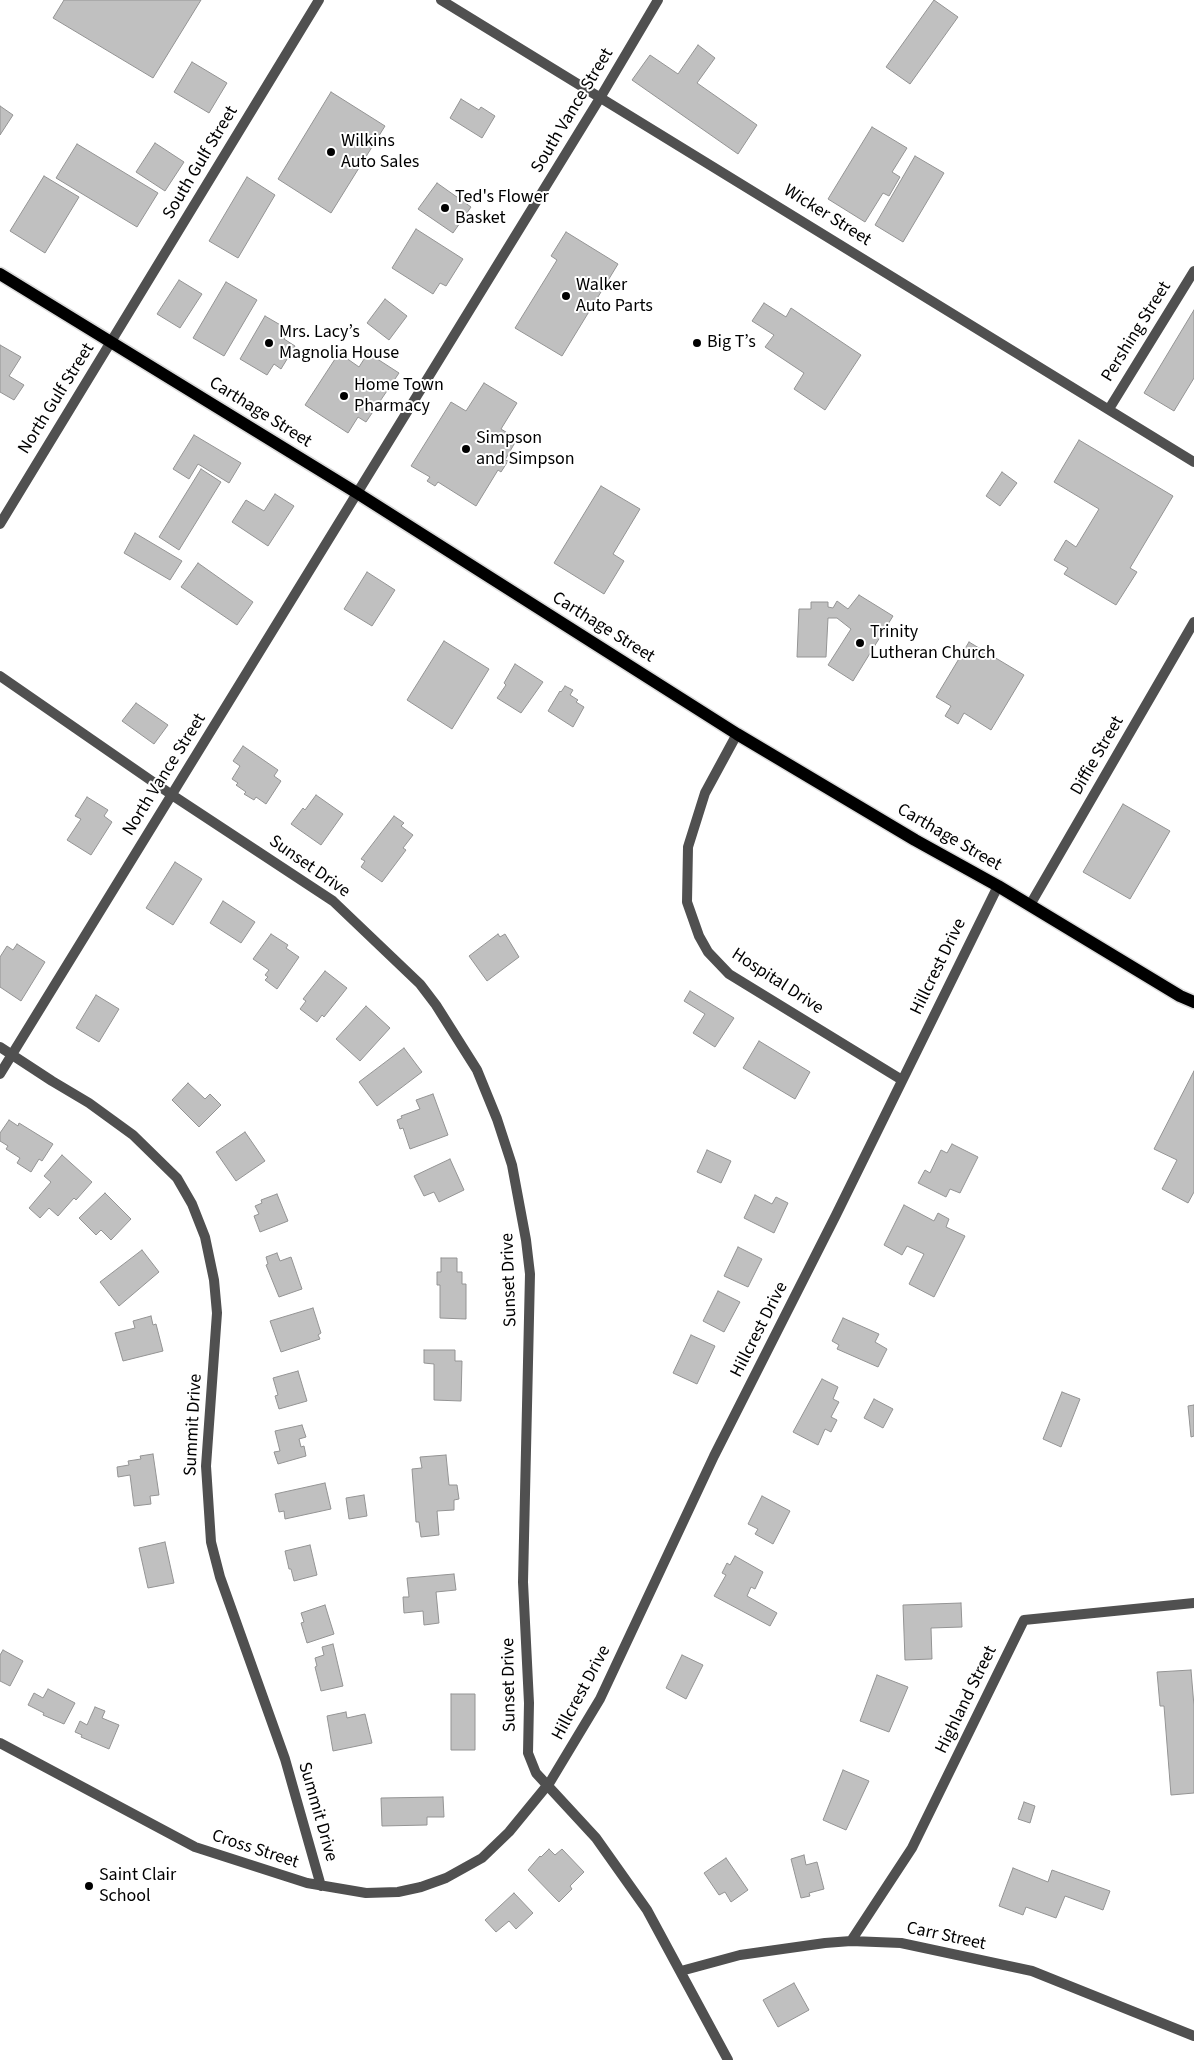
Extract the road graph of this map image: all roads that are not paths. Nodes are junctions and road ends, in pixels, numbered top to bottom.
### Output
1 (319, 0) edge
2 (441, 0) edge
3 (658, 0) edge
4 (600, 98) junction
5 (1194, 271) edge
6 (0, 274) edge
7 (111, 342) junction
8 (1109, 409) junction
9 (1194, 462) edge
10 (358, 493) junction
11 (0, 524) edge
12 (1194, 622) edge
13 (0, 676) edge
14 (737, 734) junction
15 (172, 795) junction
16 (998, 886) junction
17 (1030, 905) junction
18 (1194, 1002) edge
19 (0, 1047) edge
20 (12, 1054) junction
21 (0, 1074) edge
22 (902, 1080) junction
23 (1194, 1603) edge
24 (0, 1743) edge
25 (547, 1787) junction
26 (321, 1886) junction
27 (851, 1941) junction
28 (682, 1971) junction
29 (1194, 2036) edge
30 (728, 2060) edge

1 - 7 street, South Gulf Street
2 - 4 street, Wicker Street
3 - 4 street, South Vance Street
4 - 8 street, Wicker Street
4 - 10 street, South Vance Street
5 - 8 street, Pershing Street
6 - 7 main road, Carthage Street
7 - 10 main road, Carthage Street
7 - 11 street, North Gulf Street
8 - 9 street, Wicker Street
10 - 14 main road, Carthage Street
10 - 15 street, North Vance Street
12 - 17 street, Diffie Street
13 - 15 street, Sunset Drive
14 - 16 main road, Carthage Street
14 - 22 street, Hospital Drive
15 - 20 street, North Vance Street
15 - 25 street, Sunset Drive
16 - 17 main road, Carthage Street
16 - 22 street, Hillcrest Drive
17 - 18 main road, Carthage Street
19 - 20 street, Summit Drive
20 - 21 street, North Vance Street
20 - 26 street, Summit Drive
22 - 25 street, Hillcrest Drive
23 - 27 street, Highland Street
24 - 26 street, Cross Street
25 - 26 street, Cross Street
25 - 28 street, Sunset Drive
27 - 28 street, Carr Street
27 - 29 street, Carr Street
28 - 30 street, Sunset Drive

